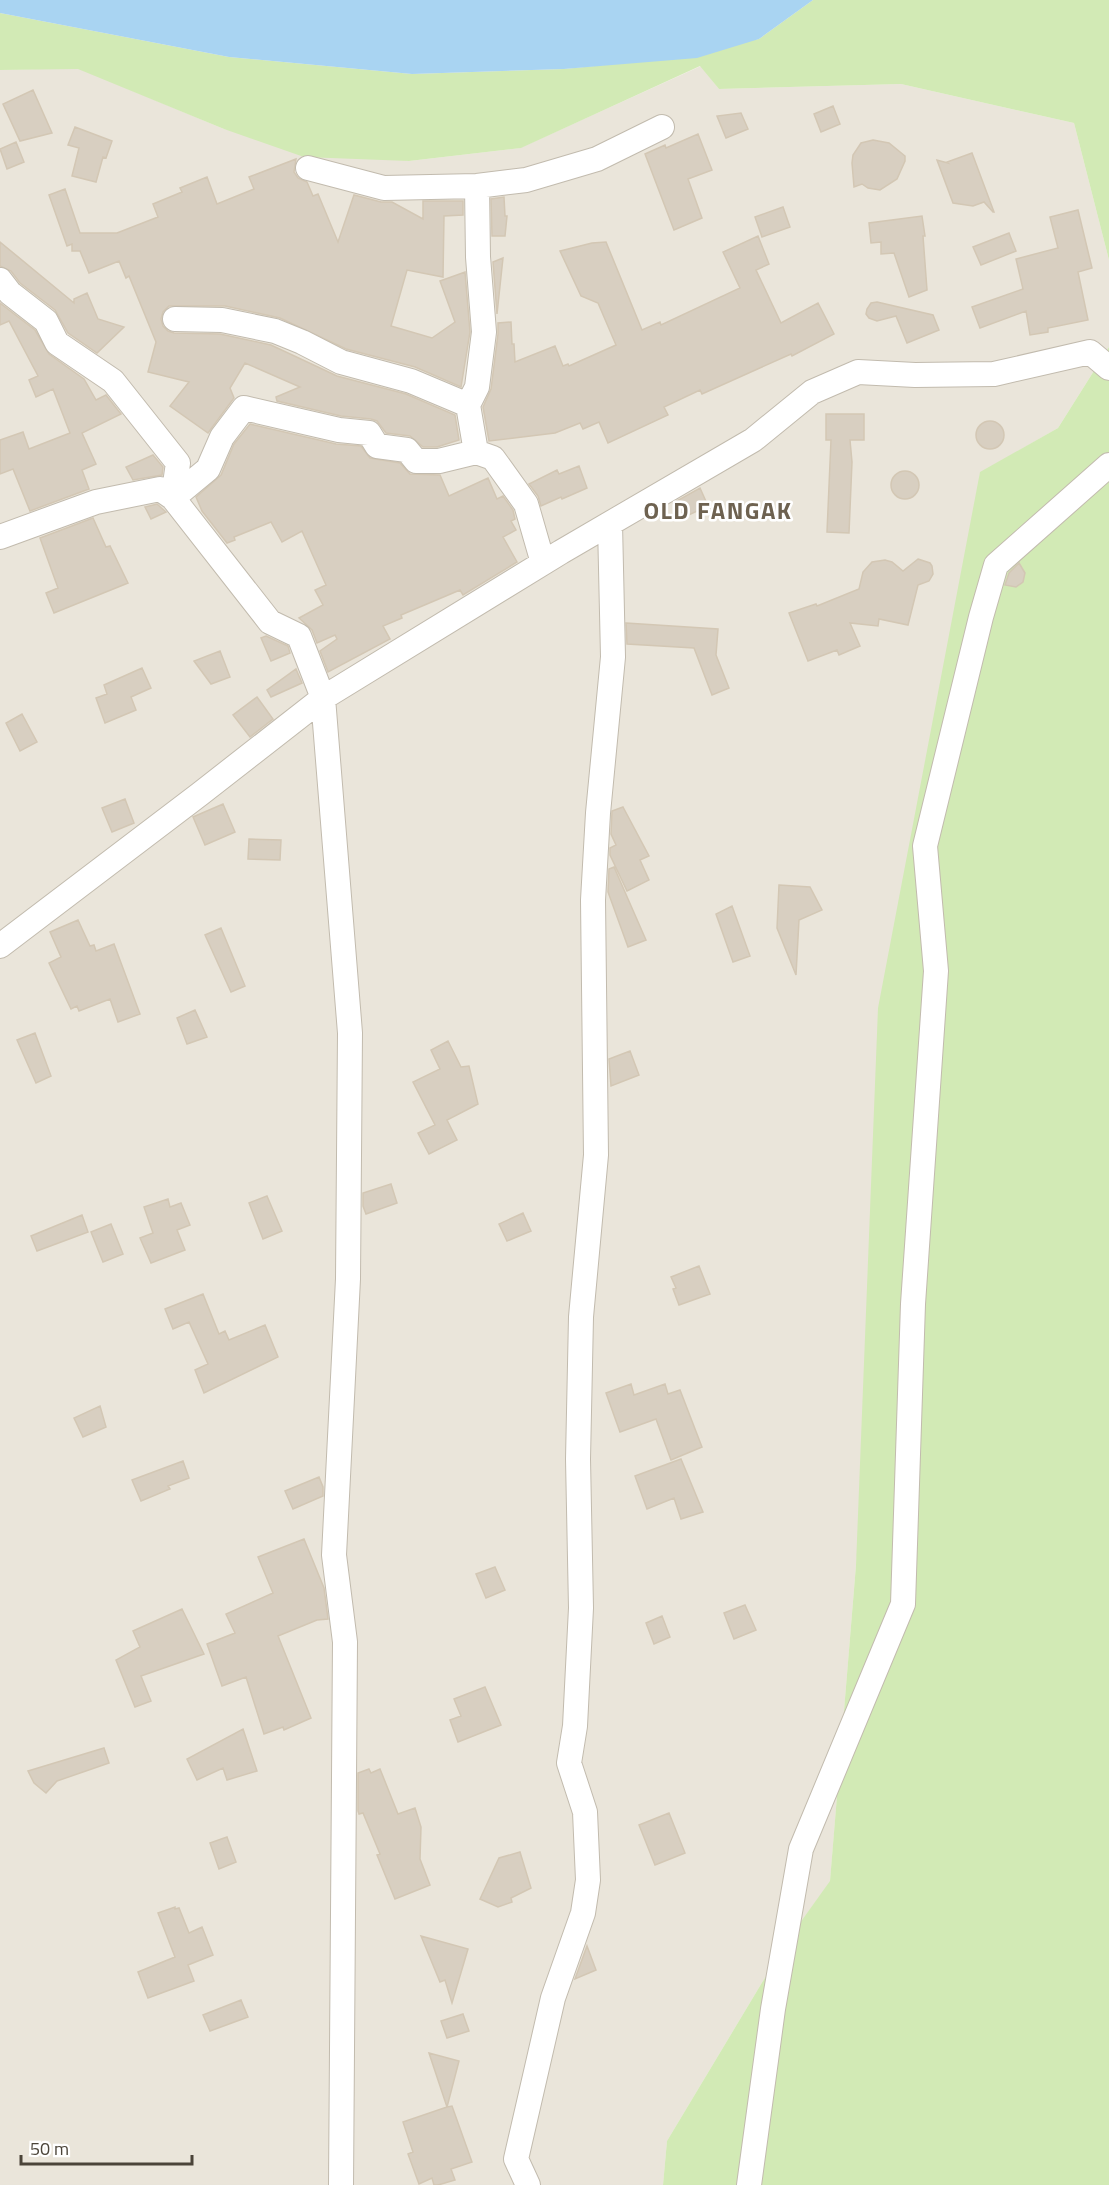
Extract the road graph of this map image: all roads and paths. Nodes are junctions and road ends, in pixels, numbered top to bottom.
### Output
1 (662, 127) dead end
2 (308, 168) dead end
3 (477, 186) junction
4 (0, 280) edge
5 (176, 319) dead end
6 (1109, 368) edge
7 (468, 405) junction
8 (476, 452) junction
9 (1109, 465) edge
10 (173, 498) junction
11 (610, 524) junction
12 (0, 537) edge
13 (543, 564) junction
14 (322, 698) junction
15 (0, 946) edge
16 (340, 2185) edge
17 (528, 2185) edge
18 (749, 2185) edge

1 - 3 street
2 - 3 street
3 - 7 street
4 - 10 street
5 - 7 street
6 - 11 street
7 - 8 street
8 - 10 street
8 - 13 street
9 - 18 street
10 - 12 street
10 - 14 street
11 - 13 street
11 - 17 street
13 - 14 street
14 - 15 street
14 - 16 street

